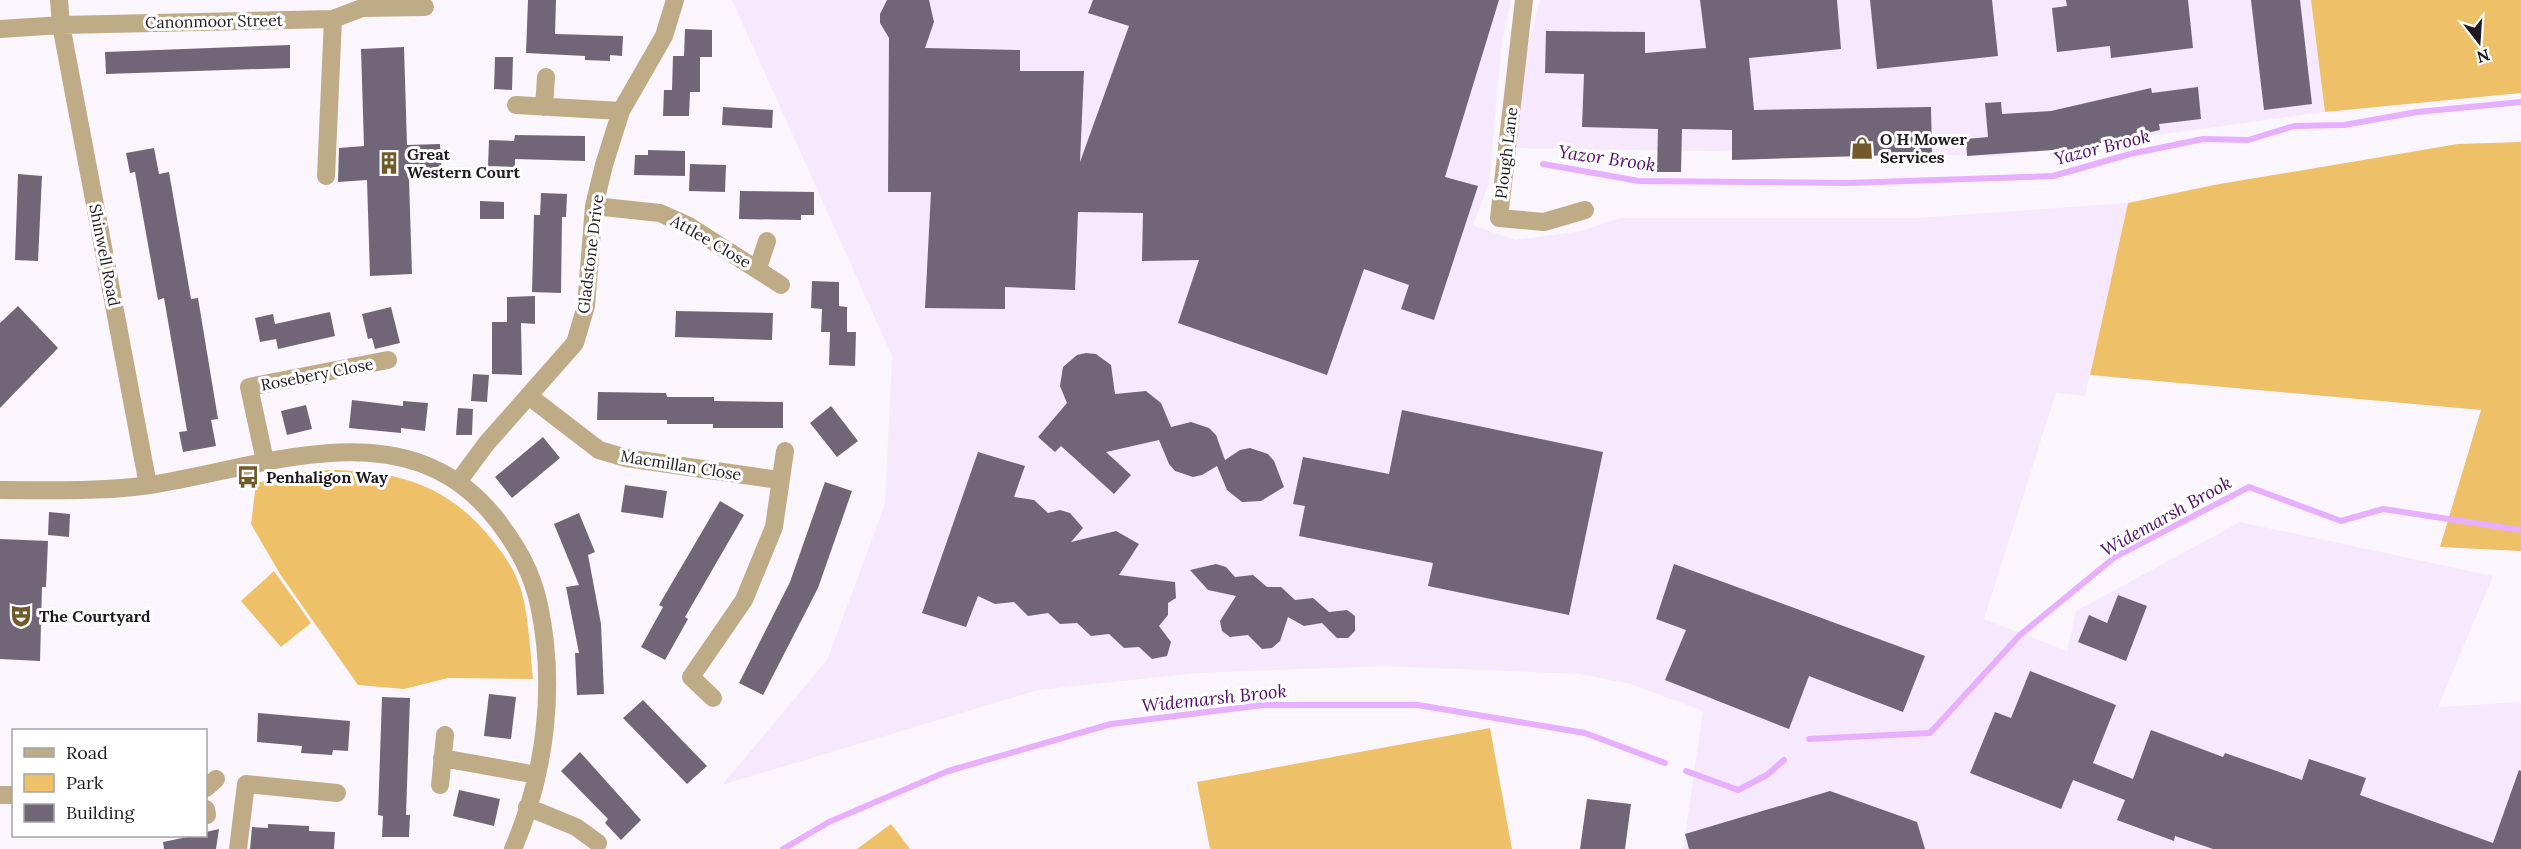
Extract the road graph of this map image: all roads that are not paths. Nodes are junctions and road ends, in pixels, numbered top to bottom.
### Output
1 (59, 0) edge
2 (675, 0) edge
3 (1524, 0) edge
4 (362, 4) edge
5 (425, 7) dead end
6 (333, 19) junction
7 (61, 25) junction
8 (0, 29) edge
9 (546, 77) dead end
10 (516, 105) dead end
11 (544, 107) junction
12 (621, 111) junction
13 (326, 176) dead end
14 (594, 206) junction
15 (1584, 210) dead end
16 (767, 242) dead end
17 (758, 268) junction
18 (781, 285) dead end
19 (388, 360) dead end
20 (530, 397) junction
21 (784, 451) dead end
22 (265, 461) junction
23 (779, 480) junction
24 (458, 482) junction
25 (148, 485) junction
26 (0, 490) edge
27 (713, 698) dead end
28 (445, 735) dead end
29 (442, 758) junction
30 (537, 775) junction
31 (440, 785) dead end
32 (337, 793) dead end
33 (527, 807) junction
34 (598, 843) dead end
35 (238, 849) edge
36 (513, 849) edge

1 - 7 street, Shinwell Road
2 - 12 street, Gladstone Drive
3 - 15 street, Plough Lane
4 - 5 street, Canonmoor Street
4 - 6 street, Canonmoor Street
6 - 7 street, Canonmoor Street
6 - 13 street
7 - 8 street, Canonmoor Street
7 - 25 street, Shinwell Road
9 - 11 street
10 - 11 street
11 - 12 street
12 - 14 street, Gladstone Drive
14 - 17 street, Attlee Close
14 - 20 street, Gladstone Drive
16 - 17 street, Attlee Close
17 - 18 street, Attlee Close
19 - 22 street, Rosebery Close
20 - 23 street, Macmillan Close
20 - 24 street, Gladstone Drive
21 - 23 street
22 - 24 street
22 - 25 street
23 - 27 street
24 - 30 street
25 - 26 street
28 - 29 street
29 - 30 street
29 - 31 street
30 - 33 street
32 - 35 street
33 - 34 street
33 - 36 street

